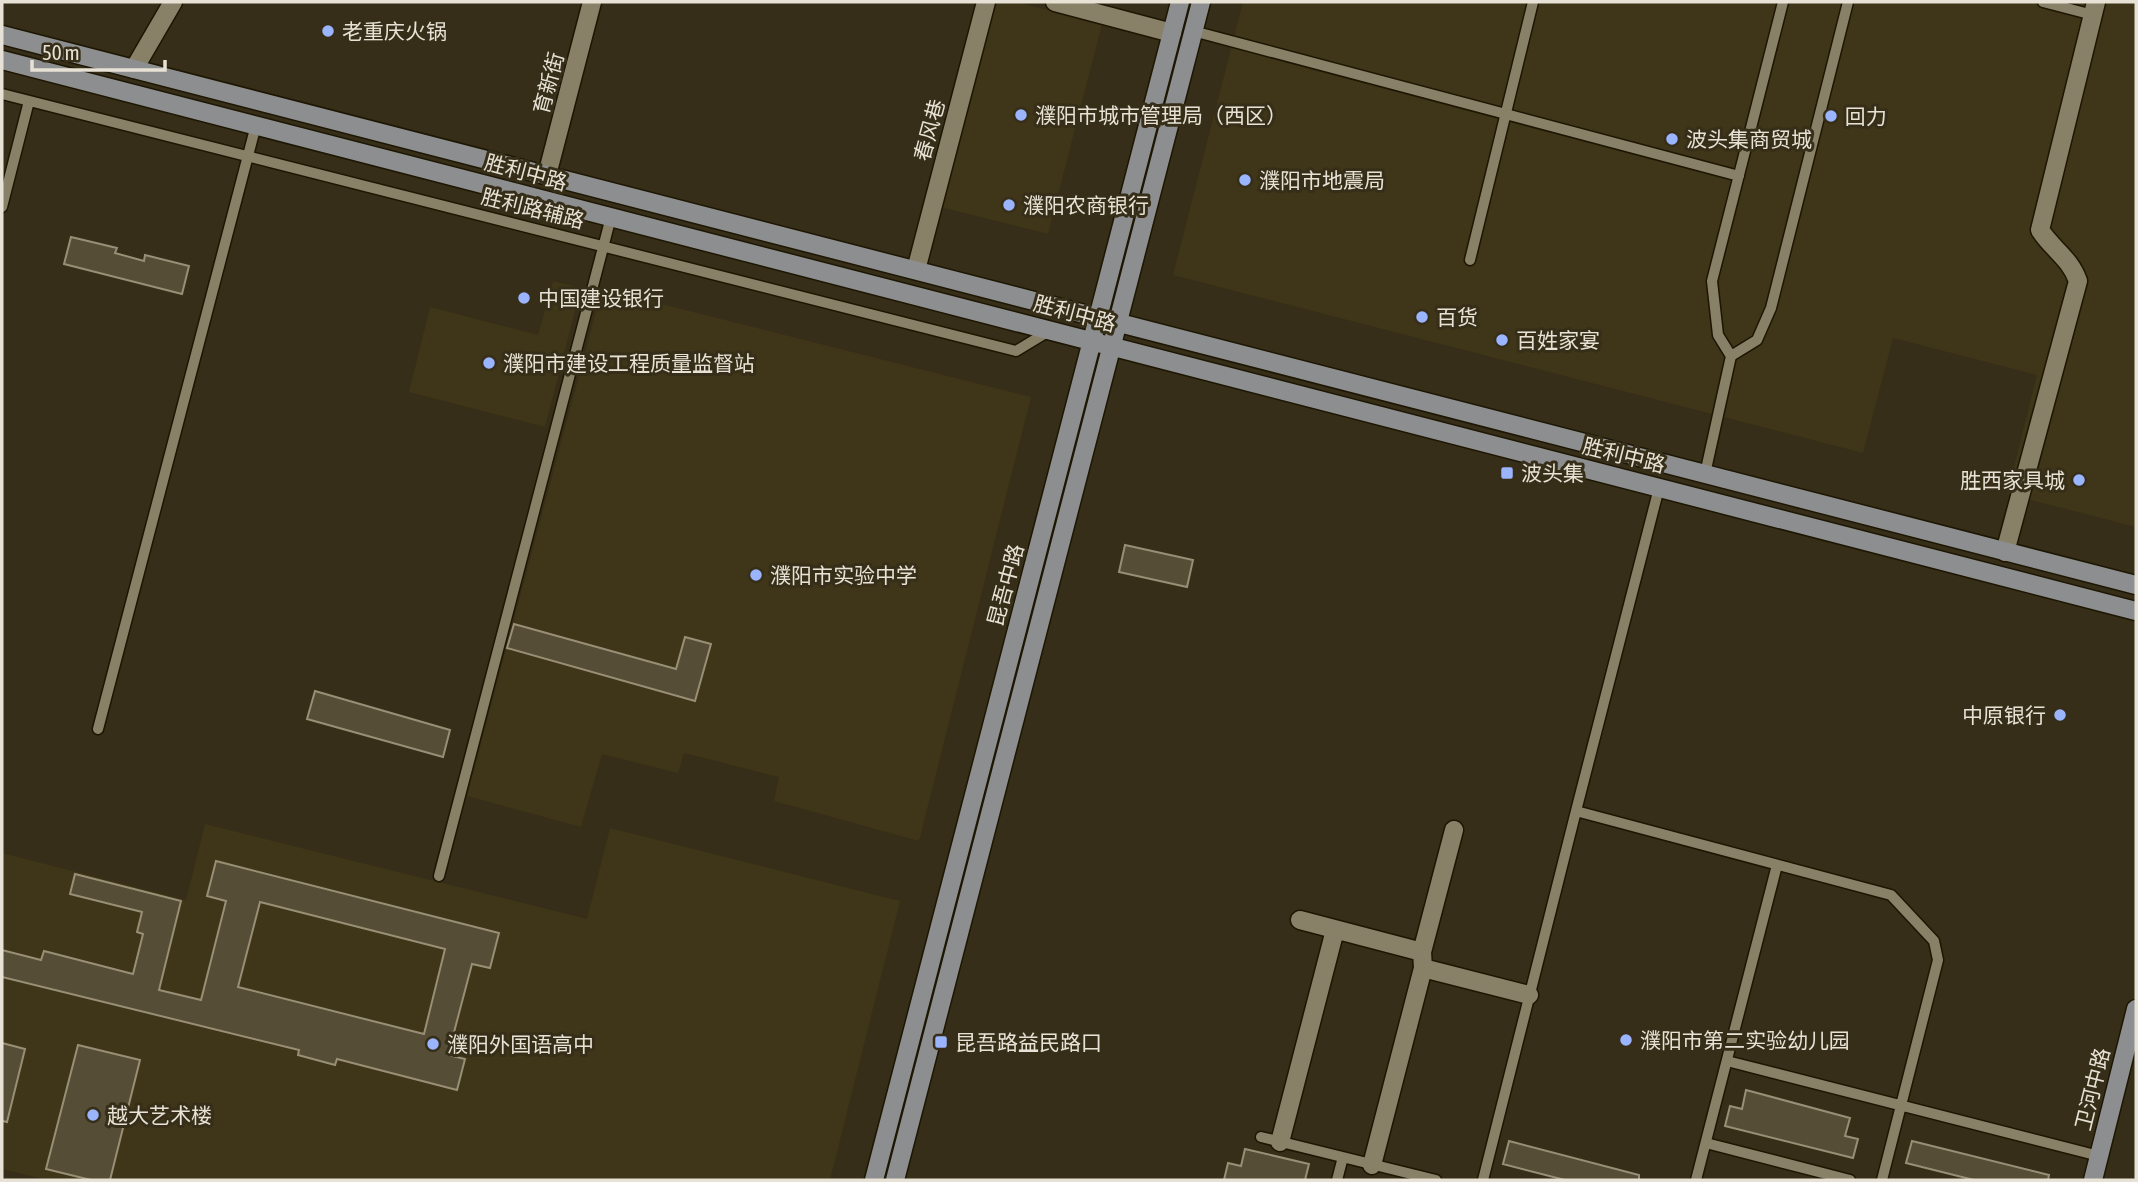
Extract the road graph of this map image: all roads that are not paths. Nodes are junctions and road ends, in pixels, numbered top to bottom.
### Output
1 (173, 2) edge
2 (592, 2) edge
3 (986, 2) edge
4 (1055, 2) edge
5 (1180, 2) edge
6 (1201, 2) edge
7 (1533, 2) edge
8 (1783, 2) edge
9 (1847, 2) edge
10 (2043, 2) edge
11 (2094, 8) edge
12 (1194, 31) junction
13 (1172, 33) junction
14 (2, 35) edge
15 (2, 60) edge
16 (134, 69) junction
17 (2, 94) edge
18 (29, 101) junction
19 (1506, 114) junction
20 (256, 125) junction
21 (248, 156) junction
22 (547, 175) junction
23 (1739, 176) junction
24 (2, 207) edge
25 (611, 217) junction
26 (603, 246) junction
27 (1470, 260) dead end
28 (916, 271) junction
29 (1098, 318) junction
30 (1118, 323) junction
31 (1051, 331) junction
32 (1092, 341) junction
33 (1112, 346) junction
34 (1731, 356) junction
35 (1704, 474) junction
36 (1659, 488) junction
37 (2006, 552) junction
38 (2136, 585) edge
39 (2136, 611) edge
40 (98, 729) dead end
41 (1576, 811) junction
42 (1454, 830) dead end
43 (1777, 865) junction
44 (439, 876) dead end
45 (1300, 920) dead end
46 (1335, 930) junction
47 (1423, 960) junction
48 (1529, 995) junction
49 (2136, 1009) edge
50 (1727, 1061) junction
51 (1901, 1105) junction
52 (1261, 1137) dead end
53 (1280, 1142) junction
54 (1706, 1143) junction
55 (2099, 1156) junction
56 (1342, 1157) junction
57 (1372, 1165) junction
58 (874, 1180) edge
59 (895, 1180) edge
60 (1337, 1180) edge
61 (1436, 1180) edge
62 (1483, 1180) edge
63 (1696, 1180) edge
64 (1850, 1180) edge
65 (1882, 1180) edge
66 (2093, 1180) edge

1 - 16 street
2 - 22 street, 育新街
3 - 28 street, 春风巷
4 - 13 street
5 - 13 main road, 昆吾中路
6 - 12 main road, 昆吾中路
7 - 19 lane
8 - 23 lane
9 - 34 lane
10 - 11 lane
11 - 37 street
12 - 19 lane
12 - 30 main road, 昆吾中路
13 - 29 main road, 昆吾中路
14 - 16 main road, 胜利中路
15 - 20 main road, 胜利中路
16 - 22 main road, 胜利中路
17 - 18 lane, 胜利路辅路
18 - 21 lane, 胜利路辅路
18 - 24 lane
19 - 23 lane
19 - 27 lane
20 - 21 lane
20 - 25 main road, 胜利中路
21 - 26 lane, 胜利路辅路
21 - 40 lane
22 - 28 main road, 胜利中路
23 - 34 lane
25 - 26 lane
25 - 31 main road, 胜利中路
26 - 31 lane, 胜利路辅路
26 - 44 lane
28 - 29 main road, 胜利中路
29 - 30 main road, 胜利中路
29 - 32 main road, 昆吾中路
30 - 33 main road, 昆吾中路
30 - 35 main road, 胜利中路
31 - 32 main road, 胜利中路
32 - 33 main road, 胜利中路
32 - 58 main road, 昆吾中路
33 - 36 main road, 胜利中路
33 - 59 main road, 昆吾中路
34 - 35 lane
35 - 37 main road, 胜利中路
36 - 39 main road, 胜利中路
36 - 41 lane
37 - 38 main road, 胜利中路
41 - 43 lane
41 - 48 lane
42 - 47 street
43 - 50 lane
43 - 51 lane
45 - 46 street
46 - 47 street
46 - 53 street
47 - 48 street
47 - 57 street
48 - 62 lane
49 - 55 main road, 卫河中路
50 - 51 lane
50 - 54 lane
51 - 55 lane
51 - 65 lane
52 - 53 lane
53 - 56 lane
54 - 63 lane
54 - 64 lane
55 - 66 main road, 卫河中路
56 - 57 lane
56 - 60 lane
57 - 61 lane

